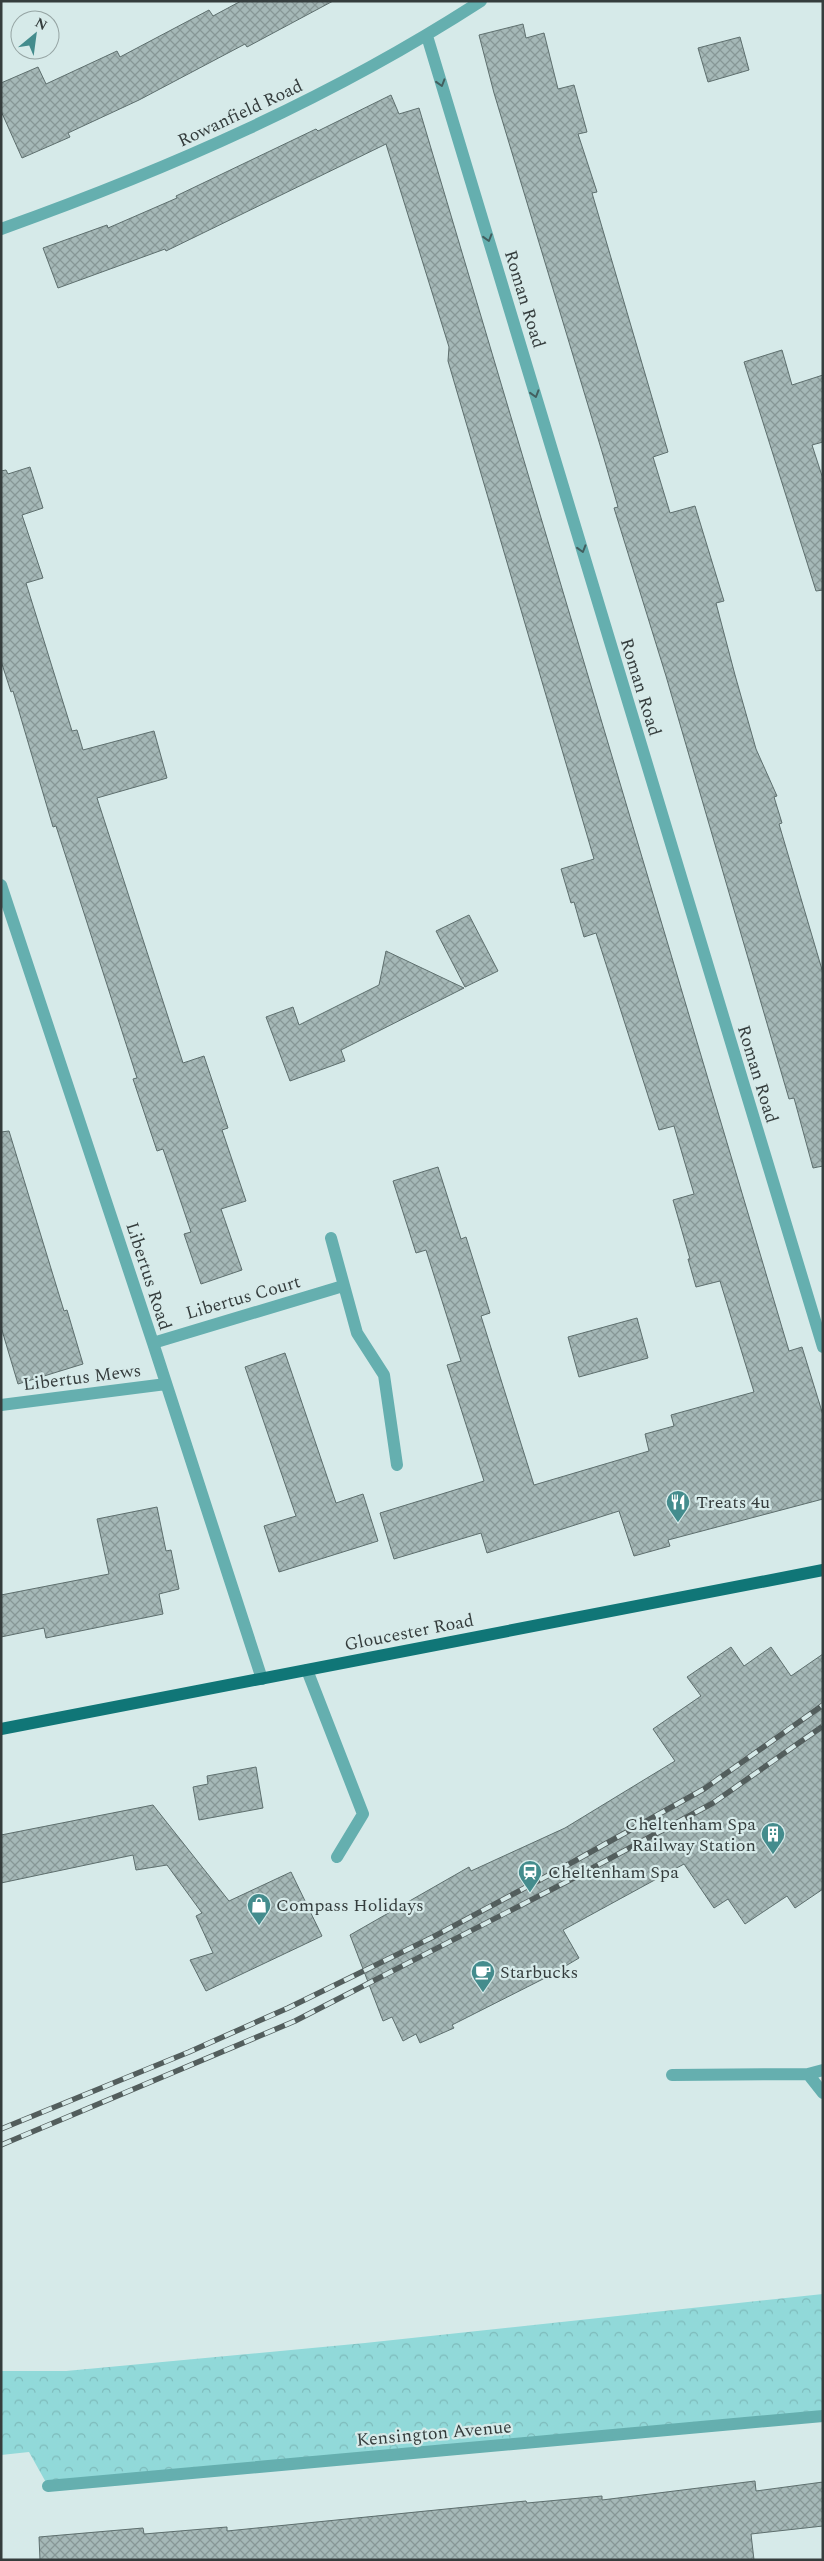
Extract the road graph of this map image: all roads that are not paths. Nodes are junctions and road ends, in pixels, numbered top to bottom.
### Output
1 (481, 1) edge
2 (427, 36) junction
3 (1, 230) edge
4 (1, 885) edge
5 (331, 1238) dead end
6 (344, 1286) junction
7 (153, 1343) junction
8 (823, 1347) edge
9 (166, 1384) junction
10 (1, 1405) edge
11 (397, 1464) dead end
12 (823, 1570) edge
13 (307, 1670) junction
14 (262, 1678) junction
15 (1, 1729) edge
16 (338, 1858) dead end
17 (823, 2070) edge
18 (808, 2074) junction
19 (672, 2076) dead end
20 (823, 2093) edge
21 (823, 2416) edge
22 (48, 2486) dead end

1 - 2 street, Rowanfield Road
2 - 3 street, Rowanfield Road
2 -> 8 street, Roman Road
4 - 7 street, Libertus Road
5 - 6 street
6 - 7 street, Libertus Court
6 - 11 street
7 - 9 street, Libertus Road
9 - 10 street, Libertus Mews
9 - 14 street, Libertus Road
12 - 13 main road, Gloucester Road
13 - 14 main road, Gloucester Road
13 - 16 street
14 - 15 main road, Gloucester Road
17 - 18 street
18 - 19 street
18 - 20 street
21 - 22 street, Kensington Avenue

